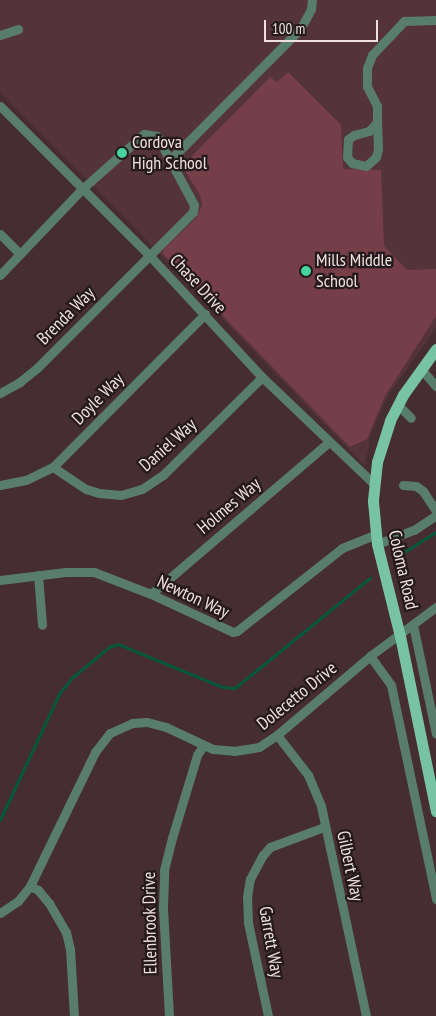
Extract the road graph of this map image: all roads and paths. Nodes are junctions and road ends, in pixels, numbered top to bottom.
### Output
1 (312, 0) edge
2 (436, 20) edge
3 (18, 29) dead end
4 (0, 35) edge
5 (0, 106) edge
6 (377, 122) junction
7 (170, 160) junction
8 (82, 189) junction
9 (0, 234) edge
10 (20, 254) junction
11 (149, 256) junction
12 (0, 275) edge
13 (205, 314) junction
14 (436, 349) edge
15 (421, 370) junction
16 (262, 377) junction
17 (436, 386) edge
18 (0, 392) edge
19 (398, 405) junction
20 (411, 418) dead end
21 (329, 442) junction
22 (53, 467) junction
23 (374, 484) junction
24 (0, 485) edge
25 (403, 485) dead end
26 (436, 510) edge
27 (436, 515) edge
28 (376, 539) junction
29 (38, 575) junction
30 (0, 580) edge
31 (150, 594) junction
32 (436, 608) edge
33 (42, 625) dead end
34 (413, 626) junction
35 (400, 636) junction
36 (370, 656) junction
37 (436, 734) edge
38 (277, 735) junction
39 (203, 746) junction
40 (436, 811) edge
41 (324, 827) junction
42 (30, 886) junction
43 (436, 899) edge
44 (0, 913) edge
45 (74, 1016) edge
46 (169, 1016) edge
47 (268, 1016) edge
48 (366, 1016) edge

1 - 7 street
2 - 6 street
3 - 4 street
5 - 8 street, Chase Drive
6 - 6 street
7 - 8 street
7 - 11 street, Brenda Way
8 - 10 street
8 - 11 street, Chase Drive
9 - 10 street
10 - 12 street
11 - 13 street, Chase Drive
11 - 18 street, Brenda Way
13 - 16 street, Chase Drive
13 - 22 street, Doyle Way
14 - 15 main road, Coloma Road
15 - 17 street
15 - 19 main road, Coloma Road
16 - 21 street, Chase Drive
16 - 22 street, Daniel Way
19 - 20 street
19 - 23 main road, Coloma Road
21 - 23 street, Chase Drive
21 - 31 street, Holmes Way
22 - 24 street, Doyle Way
23 - 28 main road, Coloma Road
25 - 26 street
27 - 28 street
28 - 31 street, Newton Way
28 - 35 main road, Coloma Road
29 - 30 street, Newton Way
29 - 31 street, Newton Way
29 - 33 street
32 - 34 street, Dolecetto Drive
34 - 35 street, Dolecetto Drive
34 - 37 street
35 - 36 street, Dolecetto Drive
35 - 40 main road, Coloma Road
36 - 38 street, Dolecetto Drive
36 - 43 street
38 - 39 street, Dolecetto Drive
38 - 41 street, Gilbert Way
39 - 42 street, Dolecetto Drive
39 - 46 street, Ellenbrook Drive
41 - 47 street, Garrett Way
41 - 48 street, Gilbert Way
42 - 44 street, Dolecetto Drive
42 - 45 street

